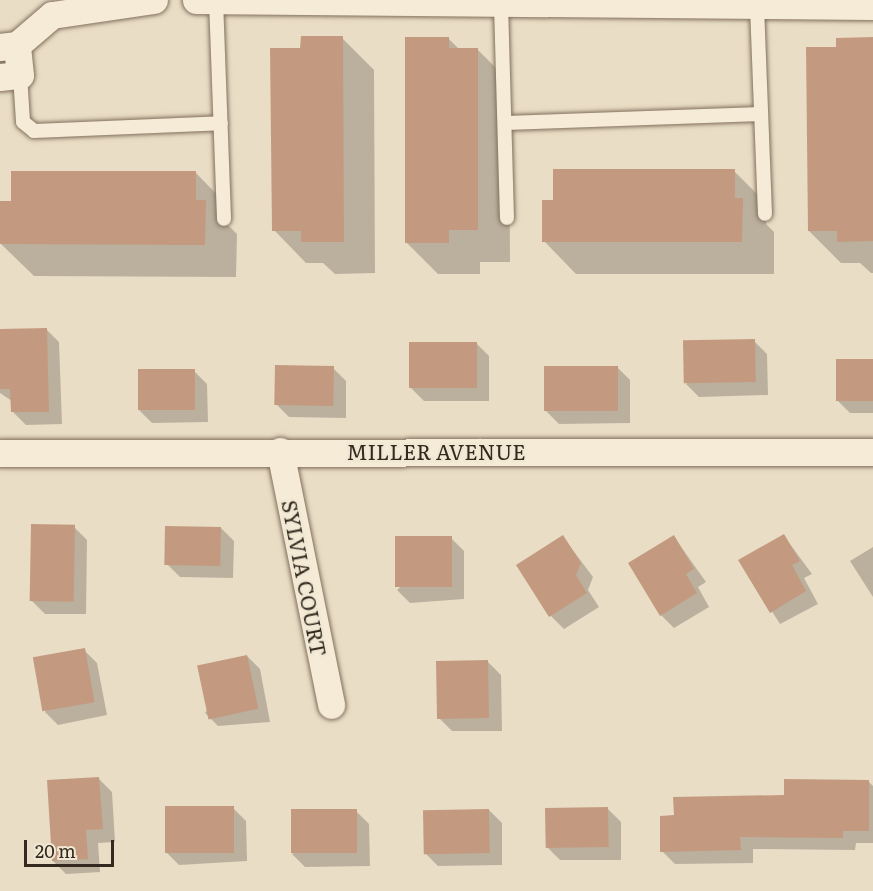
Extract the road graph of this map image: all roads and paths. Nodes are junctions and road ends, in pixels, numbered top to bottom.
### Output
1 (154, 0) edge
2 (196, 0) edge
3 (216, 0) edge
4 (501, 4) junction
5 (757, 6) junction
6 (873, 6) edge
7 (9, 46) edge
8 (10, 76) edge
9 (761, 114) junction
10 (221, 123) junction
11 (506, 123) junction
12 (765, 214) dead end
13 (507, 218) dead end
14 (224, 219) dead end
15 (280, 451) junction
16 (873, 452) edge
17 (0, 453) edge
18 (331, 705) dead end

1 - 7 street
2 - 3 street
3 - 4 street
3 - 10 lane
4 - 5 street
4 - 11 lane
5 - 6 street
5 - 9 lane
7 - 8 street
8 - 10 lane
9 - 11 lane
9 - 12 lane
10 - 14 lane
11 - 13 lane
15 - 16 street, MILLER AVENUE
15 - 17 street, MILLER AVENUE
15 - 18 street, SYLVIA COURT

